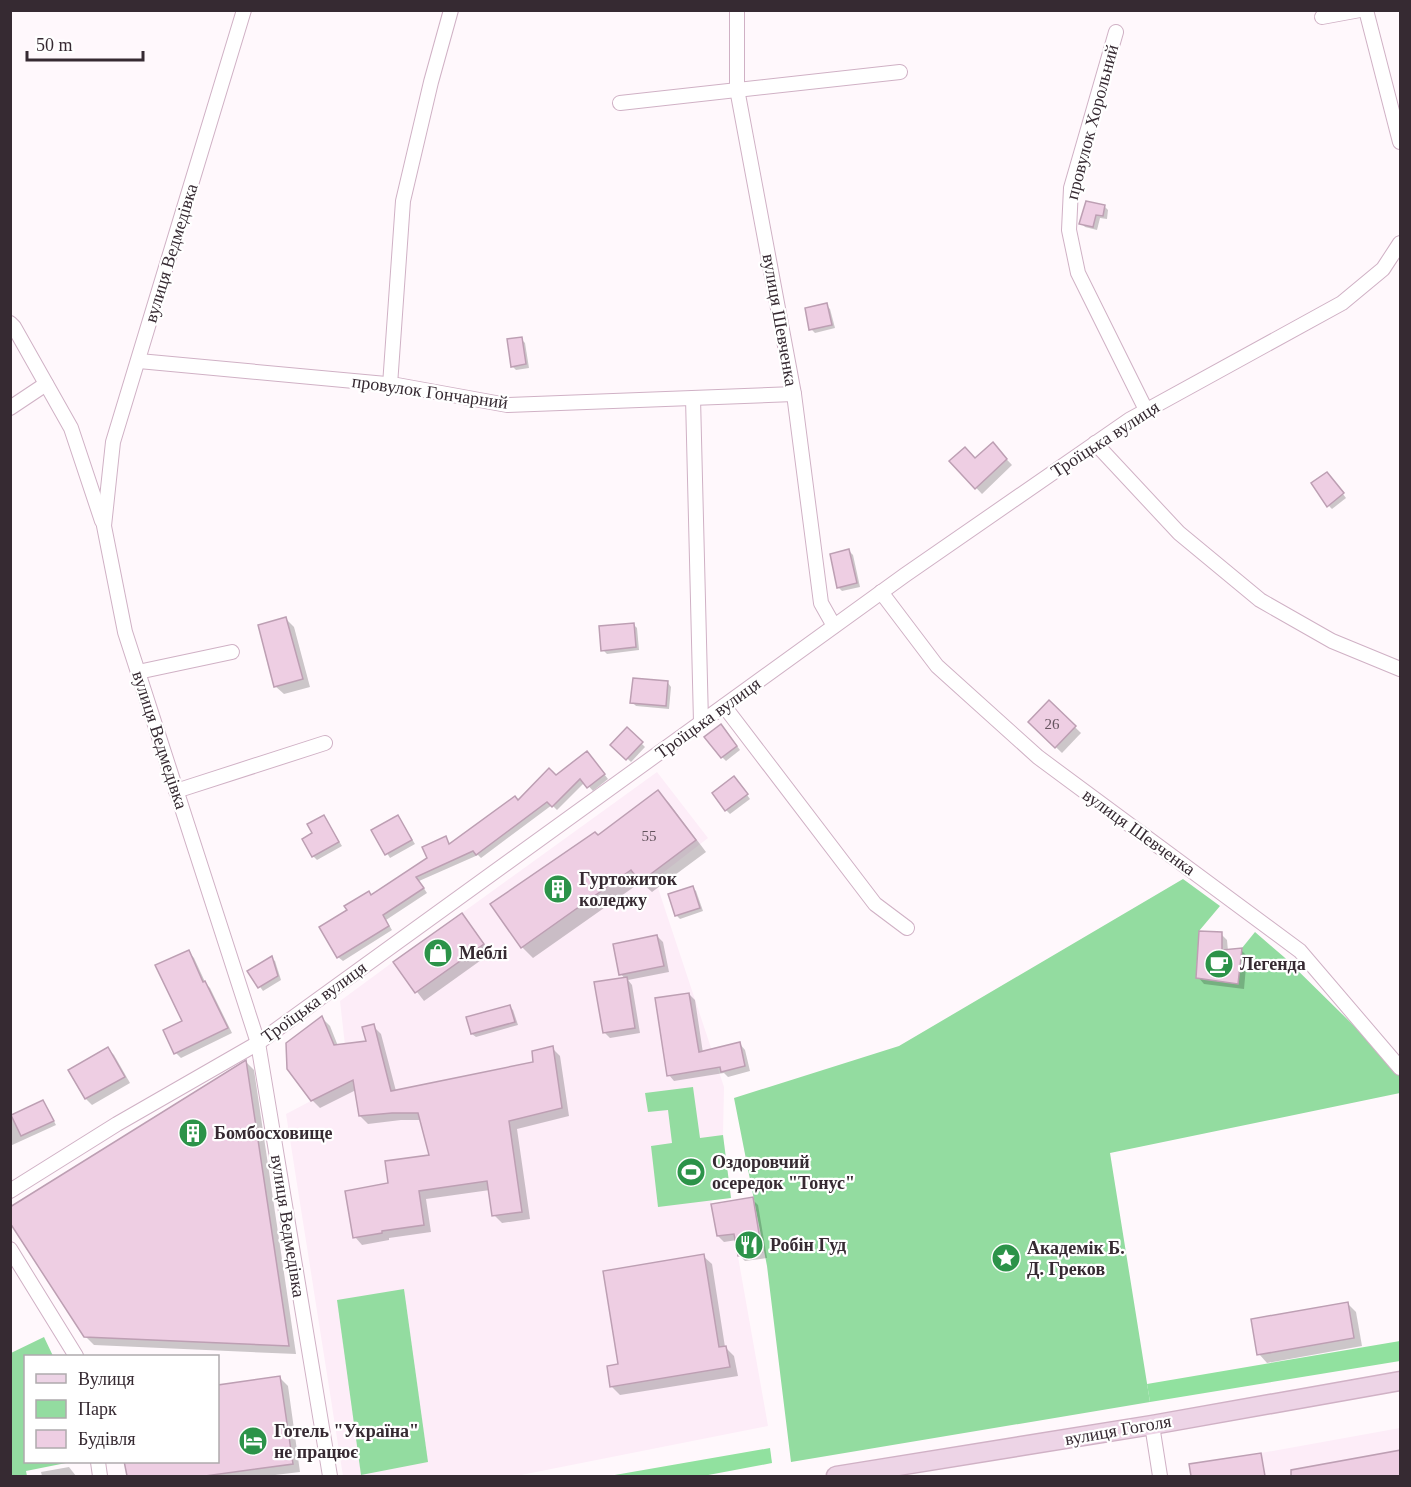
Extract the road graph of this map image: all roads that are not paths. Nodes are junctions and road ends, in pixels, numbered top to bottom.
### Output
1 (244, 10) edge
2 (452, 10) edge
3 (737, 10) edge
4 (1360, 10) edge
5 (1366, 10) edge
6 (1322, 18) dead end
7 (1116, 32) dead end
8 (900, 72) dead end
9 (737, 89) junction
10 (620, 103) dead end
11 (1401, 142) edge
12 (1401, 243) edge
13 (10, 323) edge
14 (139, 361) junction
15 (46, 384) junction
16 (390, 385) junction
17 (794, 394) junction
18 (693, 398) junction
19 (10, 408) edge
20 (1146, 410) junction
21 (1095, 443) junction
22 (104, 526) junction
23 (881, 592) junction
24 (834, 626) junction
25 (232, 652) dead end
26 (1401, 669) edge
27 (138, 672) junction
28 (724, 706) junction
29 (701, 722) junction
30 (325, 743) dead end
31 (176, 791) junction
32 (907, 928) dead end
33 (258, 1043) junction
34 (1401, 1068) edge
35 (10, 1191) edge
36 (10, 1249) edge
37 (75, 1355) edge
38 (1401, 1381) edge
39 (1152, 1425) junction
40 (330, 1476) edge
41 (836, 1476) edge
42 (1160, 1476) edge

1 - 14 street, вулиця Ведмедівка
2 - 16 street
3 - 9 street, вулиця Шевченка
4 - 6 street
5 - 11 street
7 - 20 street, провулок Хорольний
8 - 9 street
9 - 10 street
9 - 17 street, вулиця Шевченка
12 - 20 street, Троїцька вулиця
13 - 15 street
14 - 16 street, провулок Гончарний
14 - 22 street, вулиця Ведмедівка
15 - 19 street
15 - 22 street
16 - 18 street, провулок Гончарний
17 - 18 street, провулок Гончарний
17 - 24 street, вулиця Шевченка
18 - 29 street
20 - 21 street, Троїцька вулиця
21 - 23 street, Троїцька вулиця
21 - 26 street
22 - 27 street, вулиця Ведмедівка
23 - 24 street, Троїцька вулиця
23 - 34 street, вулиця Шевченка
24 - 28 street, Троїцька вулиця
25 - 27 street
27 - 31 street, вулиця Ведмедівка
28 - 29 street, Троїцька вулиця
28 - 32 street
29 - 33 street, Троїцька вулиця
30 - 31 street
31 - 33 street, вулиця Ведмедівка
33 - 35 street, Троїцька вулиця
33 - 40 street, вулиця Ведмедівка
36 - 37 street
38 - 39 street, вулиця Гоголя
39 - 41 street, вулиця Гоголя
39 - 42 street

